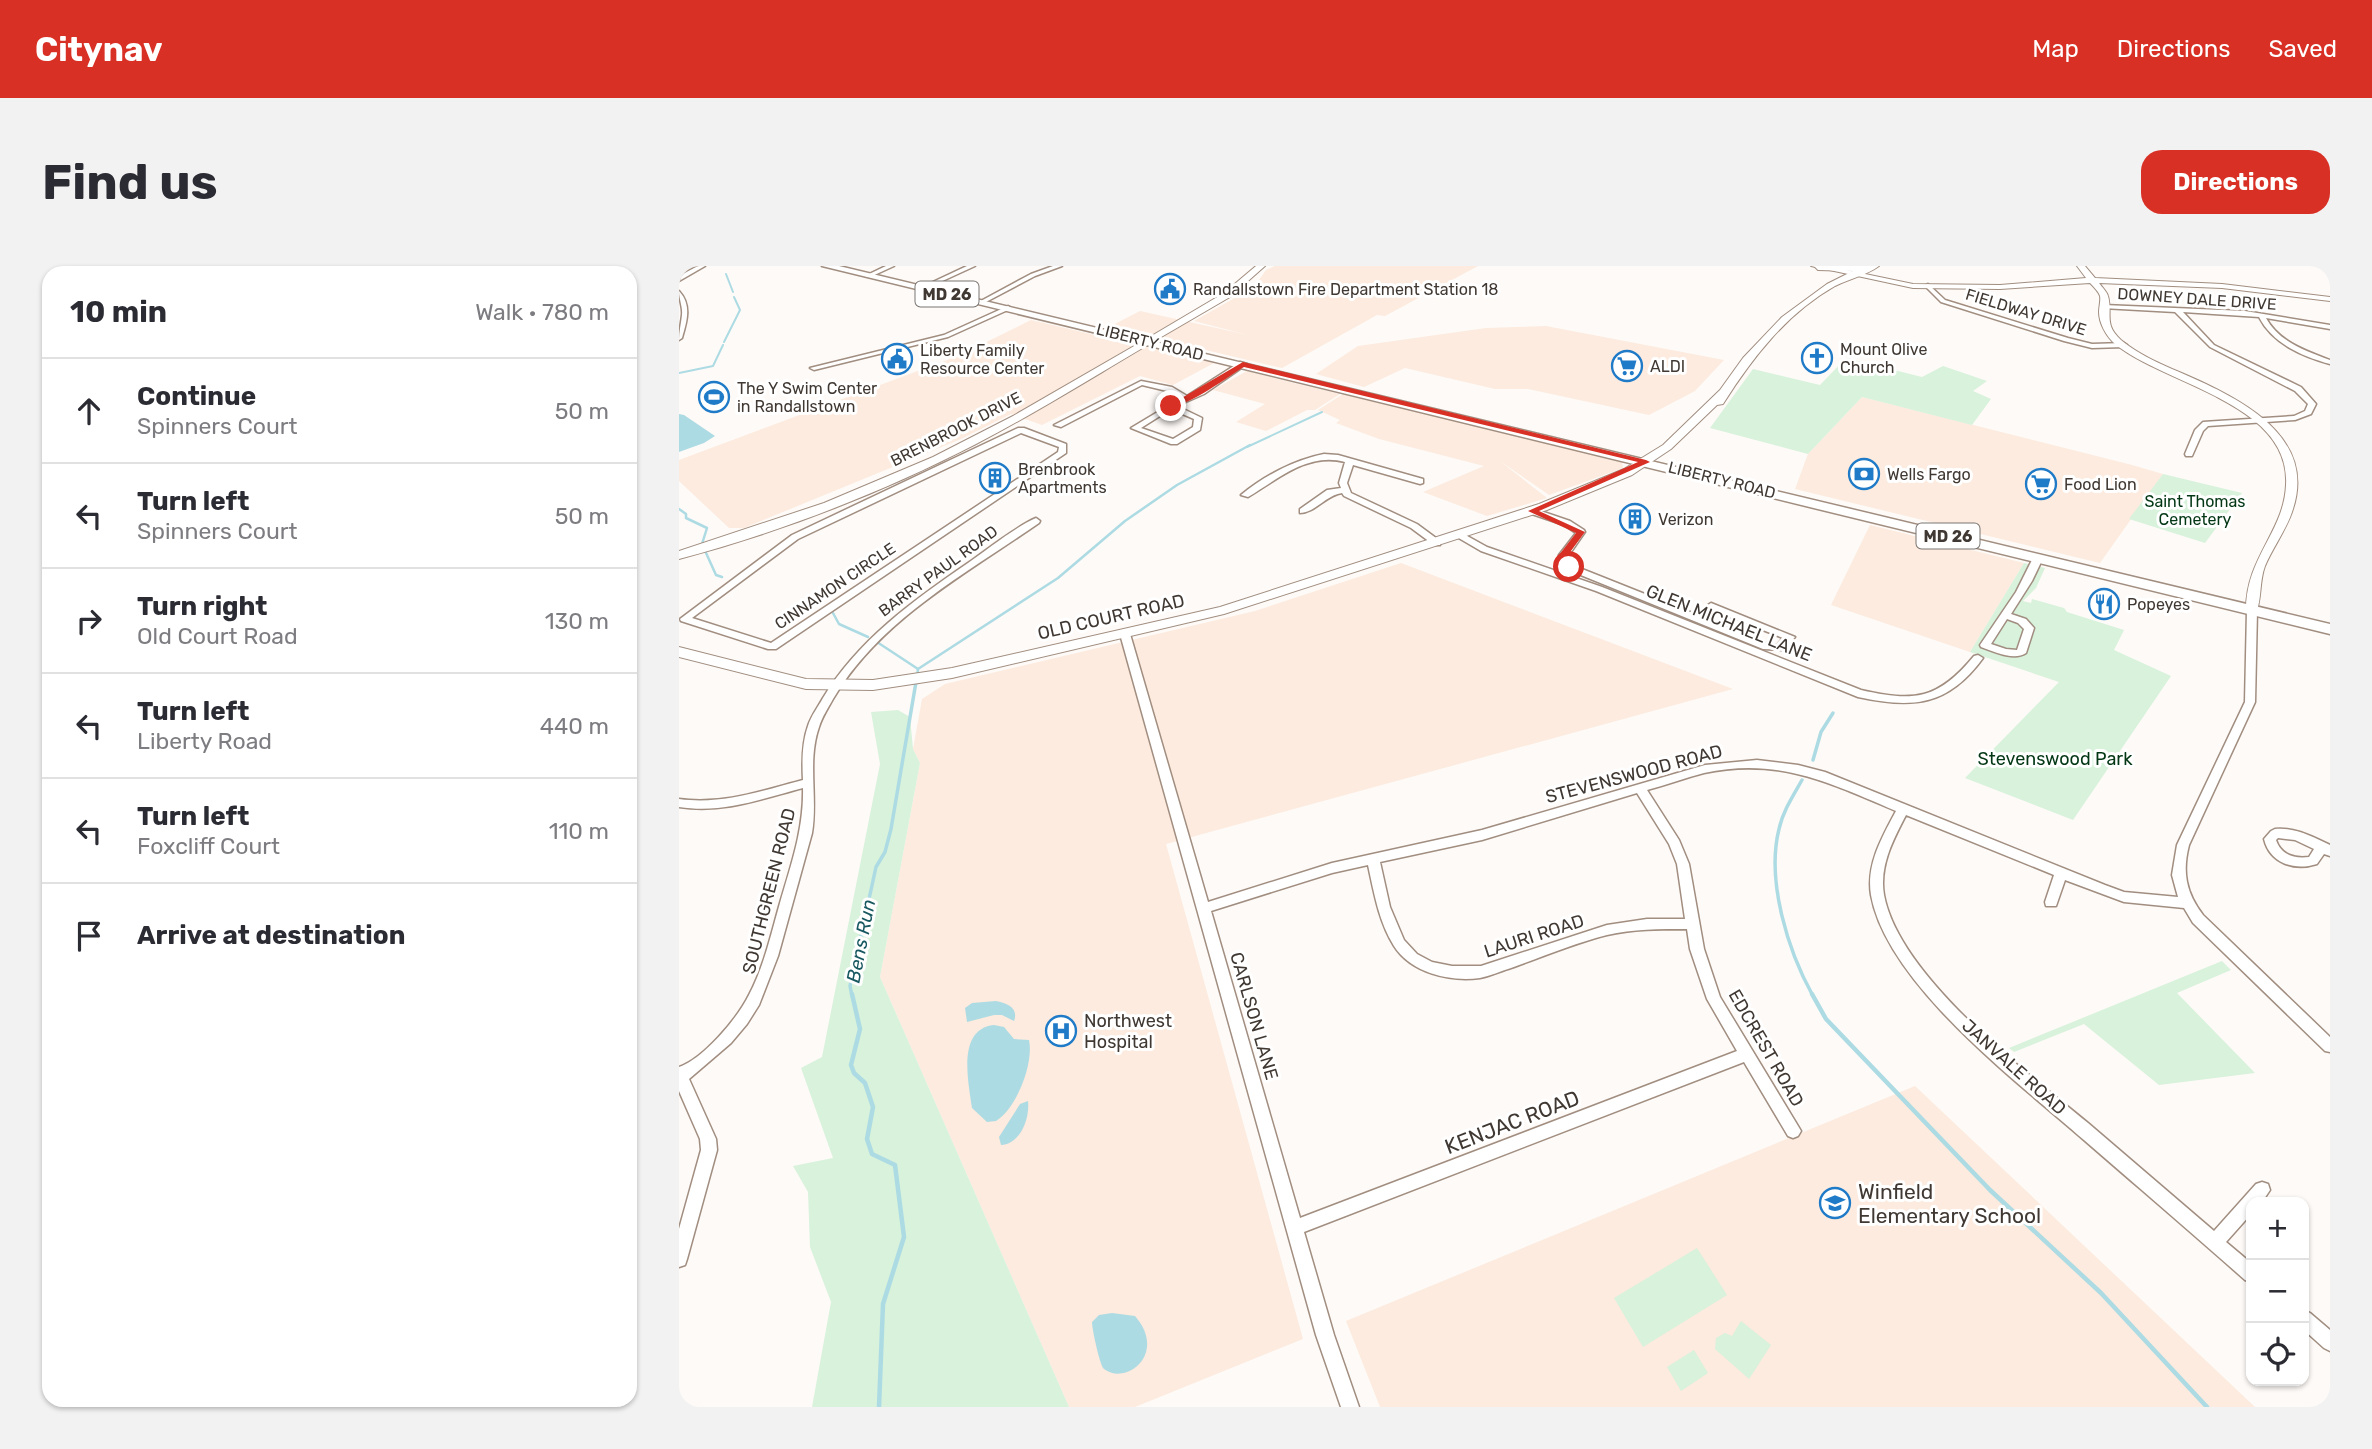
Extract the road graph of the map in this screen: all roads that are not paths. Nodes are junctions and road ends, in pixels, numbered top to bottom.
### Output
1 (702, 266) edge
2 (827, 266) edge
3 (891, 266) edge
4 (972, 266) edge
5 (1059, 266) edge
6 (1261, 266) edge
7 (1817, 266) edge
8 (2081, 266) edge
9 (1871, 267) edge
10 (679, 271) edge
11 (692, 272) junction
12 (1850, 274) junction
13 (868, 276) junction
14 (679, 279) edge
15 (2094, 281) junction
16 (1928, 286) junction
17 (923, 288) junction
18 (679, 293) edge
19 (2330, 299) edge
20 (982, 302) junction
21 (2104, 307) junction
22 (1007, 308) junction
23 (2177, 310) junction
24 (2261, 315) junction
25 (2330, 327) edge
26 (679, 338) edge
27 (1148, 341) junction
28 (2124, 345) junction
29 (2330, 362) edge
30 (1243, 364) junction
31 (814, 368) dead end
32 (1723, 393) junction
33 (1188, 398) junction
34 (1171, 406) junction
35 (2260, 420) junction
36 (1006, 424) junction
37 (1058, 425) dead end
38 (1021, 430) junction
39 (2189, 454) dead end
40 (1350, 461) junction
41 (1646, 462) junction
42 (1660, 466) junction
43 (1420, 481) dead end
44 (1344, 490) junction
45 (1245, 495) dead end
46 (1537, 509) junction
47 (1303, 511) dead end
48 (1035, 521) dead end
49 (775, 525) junction
50 (1460, 535) junction
51 (795, 537) junction
52 (1437, 543) junction
53 (679, 555) edge
54 (2038, 558) junction
55 (2252, 610) junction
56 (2004, 615) junction
57 (1697, 618) junction
58 (2330, 629) edge
59 (1125, 634) junction
60 (679, 652) edge
61 (1977, 658) dead end
62 (838, 686) junction
63 (809, 782) junction
64 (1640, 789) junction
65 (679, 803) edge
66 (1903, 809) junction
67 (1373, 859) junction
68 (2061, 873) junction
69 (2051, 902) dead end
70 (2186, 903) junction
71 (1204, 908) junction
72 (1693, 924) junction
73 (2330, 1046) edge
74 (1745, 1055) junction
75 (680, 1076) edge
76 (1793, 1131) dead end
77 (2262, 1190) dead end
78 (1294, 1228) junction
79 (2215, 1242) junction
80 (679, 1259) edge
81 (2246, 1270) edge
82 (2309, 1323) edge
83 (2330, 1342) edge
84 (1346, 1405) edge

1 - 11 street
2 - 13 main road, LIBERTY ROAD / MD 26
3 - 13 street
4 - 17 street
5 - 20 street
6 - 27 main road, BRENBROOK DRIVE
7 - 9 main road
7 - 12 street
8 - 15 street
9 - 12 main road, OLD COURT ROAD
10 - 11 street
11 - 14 street
12 - 16 street
12 - 32 main road, OLD COURT ROAD
13 - 17 main road, LIBERTY ROAD / MD 26
15 - 16 street
15 - 19 street
15 - 21 street
16 - 28 street, FIELDWAY DRIVE
17 - 20 main road, LIBERTY ROAD / MD 26
18 - 26 street
20 - 22 main road, LIBERTY ROAD / MD 26
21 - 23 street, DOWNEY DALE DRIVE
21 - 28 street
22 - 27 main road, LIBERTY ROAD / MD 26
22 - 31 street
23 - 24 street, DOWNEY DALE DRIVE
23 - 35 street
24 - 25 street, DOWNEY DALE DRIVE
24 - 29 street
27 - 30 main road, LIBERTY ROAD / MD 26
27 - 36 street, BRENBROOK DRIVE
28 - 35 street
30 - 33 street
30 - 41 main road, LIBERTY ROAD / MD 26
32 - 41 main road, OLD COURT ROAD
32 - 42 main road, OLD COURT ROAD
33 - 34 street
33 - 37 street
34 - 34 street
35 - 39 street
35 - 55 street
36 - 38 street, CINNAMON CIRCLE
36 - 49 street, BRENBROOK DRIVE
38 - 51 street, CINNAMON CIRCLE
38 - 51 street, CINNAMON CIRCLE
40 - 43 street
40 - 44 street
40 - 45 street
41 - 42 main road, LIBERTY ROAD / MD 26
41 - 46 main road, OLD COURT ROAD
42 - 46 main road, OLD COURT ROAD
42 - 54 main road, LIBERTY ROAD / MD 26
44 - 47 street
44 - 52 street
46 - 50 main road, OLD COURT ROAD
46 - 57 street
48 - 62 street, BARRY PAUL ROAD
49 - 51 street
49 - 53 street, BRENBROOK DRIVE
50 - 52 main road, OLD COURT ROAD
50 - 61 street, GLEN MICHAEL LANE
52 - 59 main road, OLD COURT ROAD
54 - 55 main road, LIBERTY ROAD / MD 26
54 - 56 street
55 - 58 main road, LIBERTY ROAD / MD 26
55 - 70 street
56 - 56 street
57 - 57 street
59 - 62 main road, OLD COURT ROAD
59 - 71 street, CARLSON LANE
60 - 62 main road, OLD COURT ROAD
62 - 63 street, SOUTHGREEN ROAD
63 - 65 street
63 - 75 street, SOUTHGREEN ROAD
64 - 66 street, STEVENSWOOD ROAD
64 - 67 street, STEVENSWOOD ROAD
64 - 72 street, EDCREST ROAD
66 - 68 street, STEVENSWOOD ROAD
66 - 79 street, JANVALE ROAD
67 - 71 street, STEVENSWOOD ROAD
67 - 72 street, LAURI ROAD
68 - 69 street
68 - 70 street, STEVENSWOOD ROAD
70 - 73 street
71 - 78 street, CARLSON LANE
72 - 74 street, EDCREST ROAD
74 - 76 street, EDCREST ROAD
74 - 78 street, KENJAC ROAD
75 - 80 street
77 - 79 street
78 - 84 street, CARLSON LANE
79 - 81 street, JANVALE ROAD
82 - 83 street

